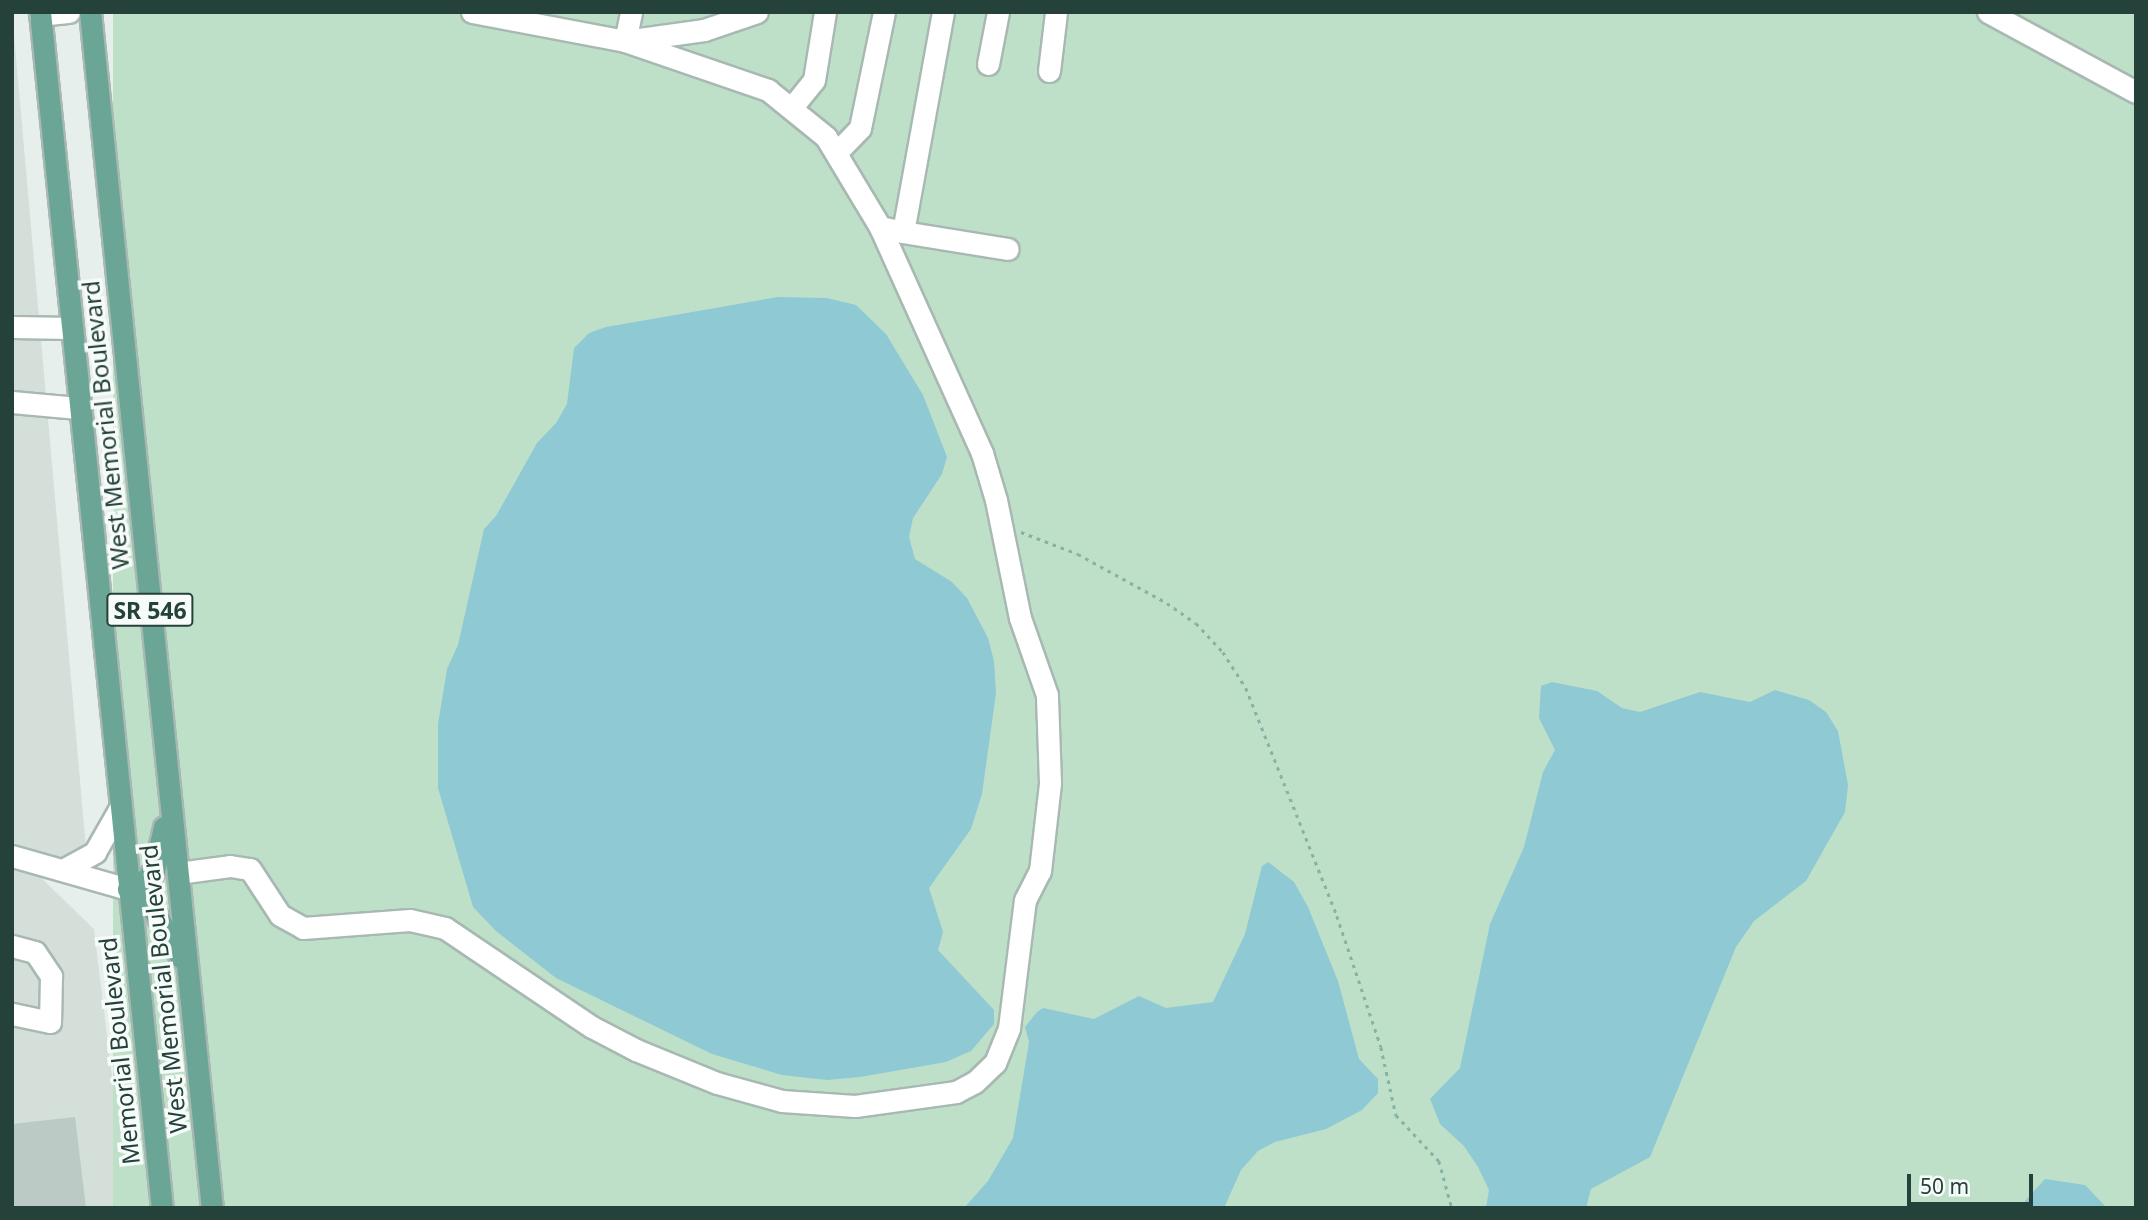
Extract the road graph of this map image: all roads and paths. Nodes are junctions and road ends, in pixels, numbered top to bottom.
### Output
1 (69, 12) edge
2 (89, 12) edge
3 (472, 12) edge
4 (631, 12) edge
5 (757, 12) edge
6 (825, 12) edge
7 (884, 12) edge
8 (943, 12) edge
9 (998, 12) edge
10 (1056, 12) edge
11 (1988, 12) edge
12 (40, 13) edge
13 (625, 41) junction
14 (988, 64) dead end
15 (1049, 71) dead end
16 (2136, 92) edge
17 (793, 106) junction
18 (837, 152) junction
19 (880, 227) junction
20 (903, 232) junction
21 (1008, 249) dead end
22 (12, 327) edge
23 (72, 328) junction
24 (12, 402) edge
25 (78, 408) junction
26 (1001, 524) junction
27 (120, 808) junction
28 (172, 818) junction
29 (12, 856) edge
30 (63, 870) junction
31 (178, 873) junction
32 (128, 889) junction
33 (12, 946) edge
34 (188, 972) junction
35 (12, 1014) edge
36 (162, 1208) edge
37 (212, 1208) edge
38 (1452, 1208) edge

1 - 12 street
2 - 28 main road, West Memorial Boulevard / SR 546
3 - 13 street
4 - 13 street
5 - 13 street
6 - 17 street
7 - 18 street
8 - 20 street
9 - 14 street
10 - 15 street
11 - 16 street
12 - 23 main road, West Memorial Boulevard / SR 546
13 - 17 street
17 - 18 street
18 - 19 street
19 - 20 street
19 - 26 street
20 - 21 street
22 - 23 street
23 - 25 main road, West Memorial Boulevard / SR 546
24 - 25 street
25 - 27 main road, West Memorial Boulevard / SR 546
26 - 31 street
26 - 38 path
27 - 30 street
27 - 32 main road, West Memorial Boulevard / SR 546
28 - 31 main road, West Memorial Boulevard / SR 546
28 - 32 main road
29 - 30 street
30 - 32 street
31 - 34 main road, West Memorial Boulevard / SR 546
32 - 34 main road
32 - 36 main road, Memorial Boulevard / SR 546
33 - 35 street
34 - 37 main road, West Memorial Boulevard / SR 546

